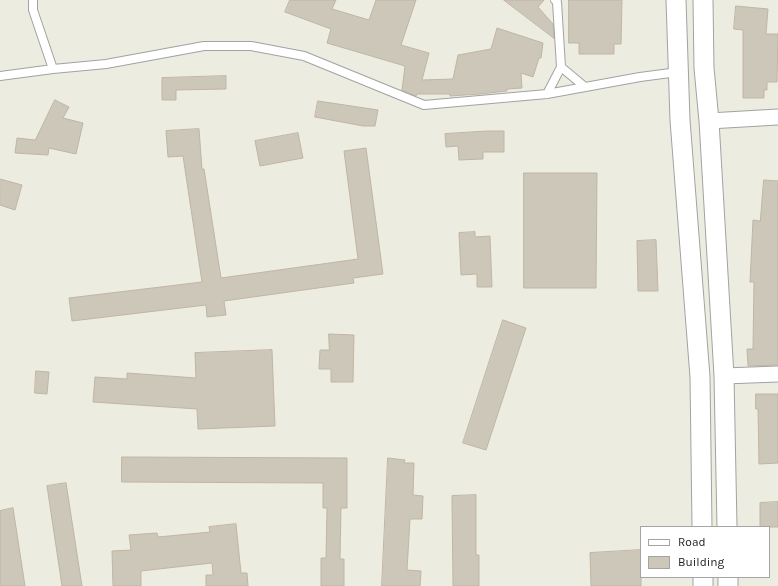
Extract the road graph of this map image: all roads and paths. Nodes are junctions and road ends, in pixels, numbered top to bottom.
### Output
1 (33, 0) edge
2 (555, 0) edge
3 (676, 0) edge
4 (703, 0) edge
5 (561, 67) junction
6 (52, 69) junction
7 (678, 72) junction
8 (0, 76) edge
9 (585, 87) junction
10 (547, 94) junction
11 (778, 117) edge
12 (709, 121) junction
13 (778, 374) edge
14 (724, 376) junction
15 (702, 526) edge
16 (727, 526) edge

1 - 6 lane
2 - 5 lane
3 - 7 street
4 - 12 street
5 - 9 lane
5 - 10 lane
6 - 8 lane
6 - 10 lane
7 - 9 lane
7 - 15 street
9 - 10 lane
11 - 12 street
12 - 14 street
13 - 14 street
14 - 16 street

